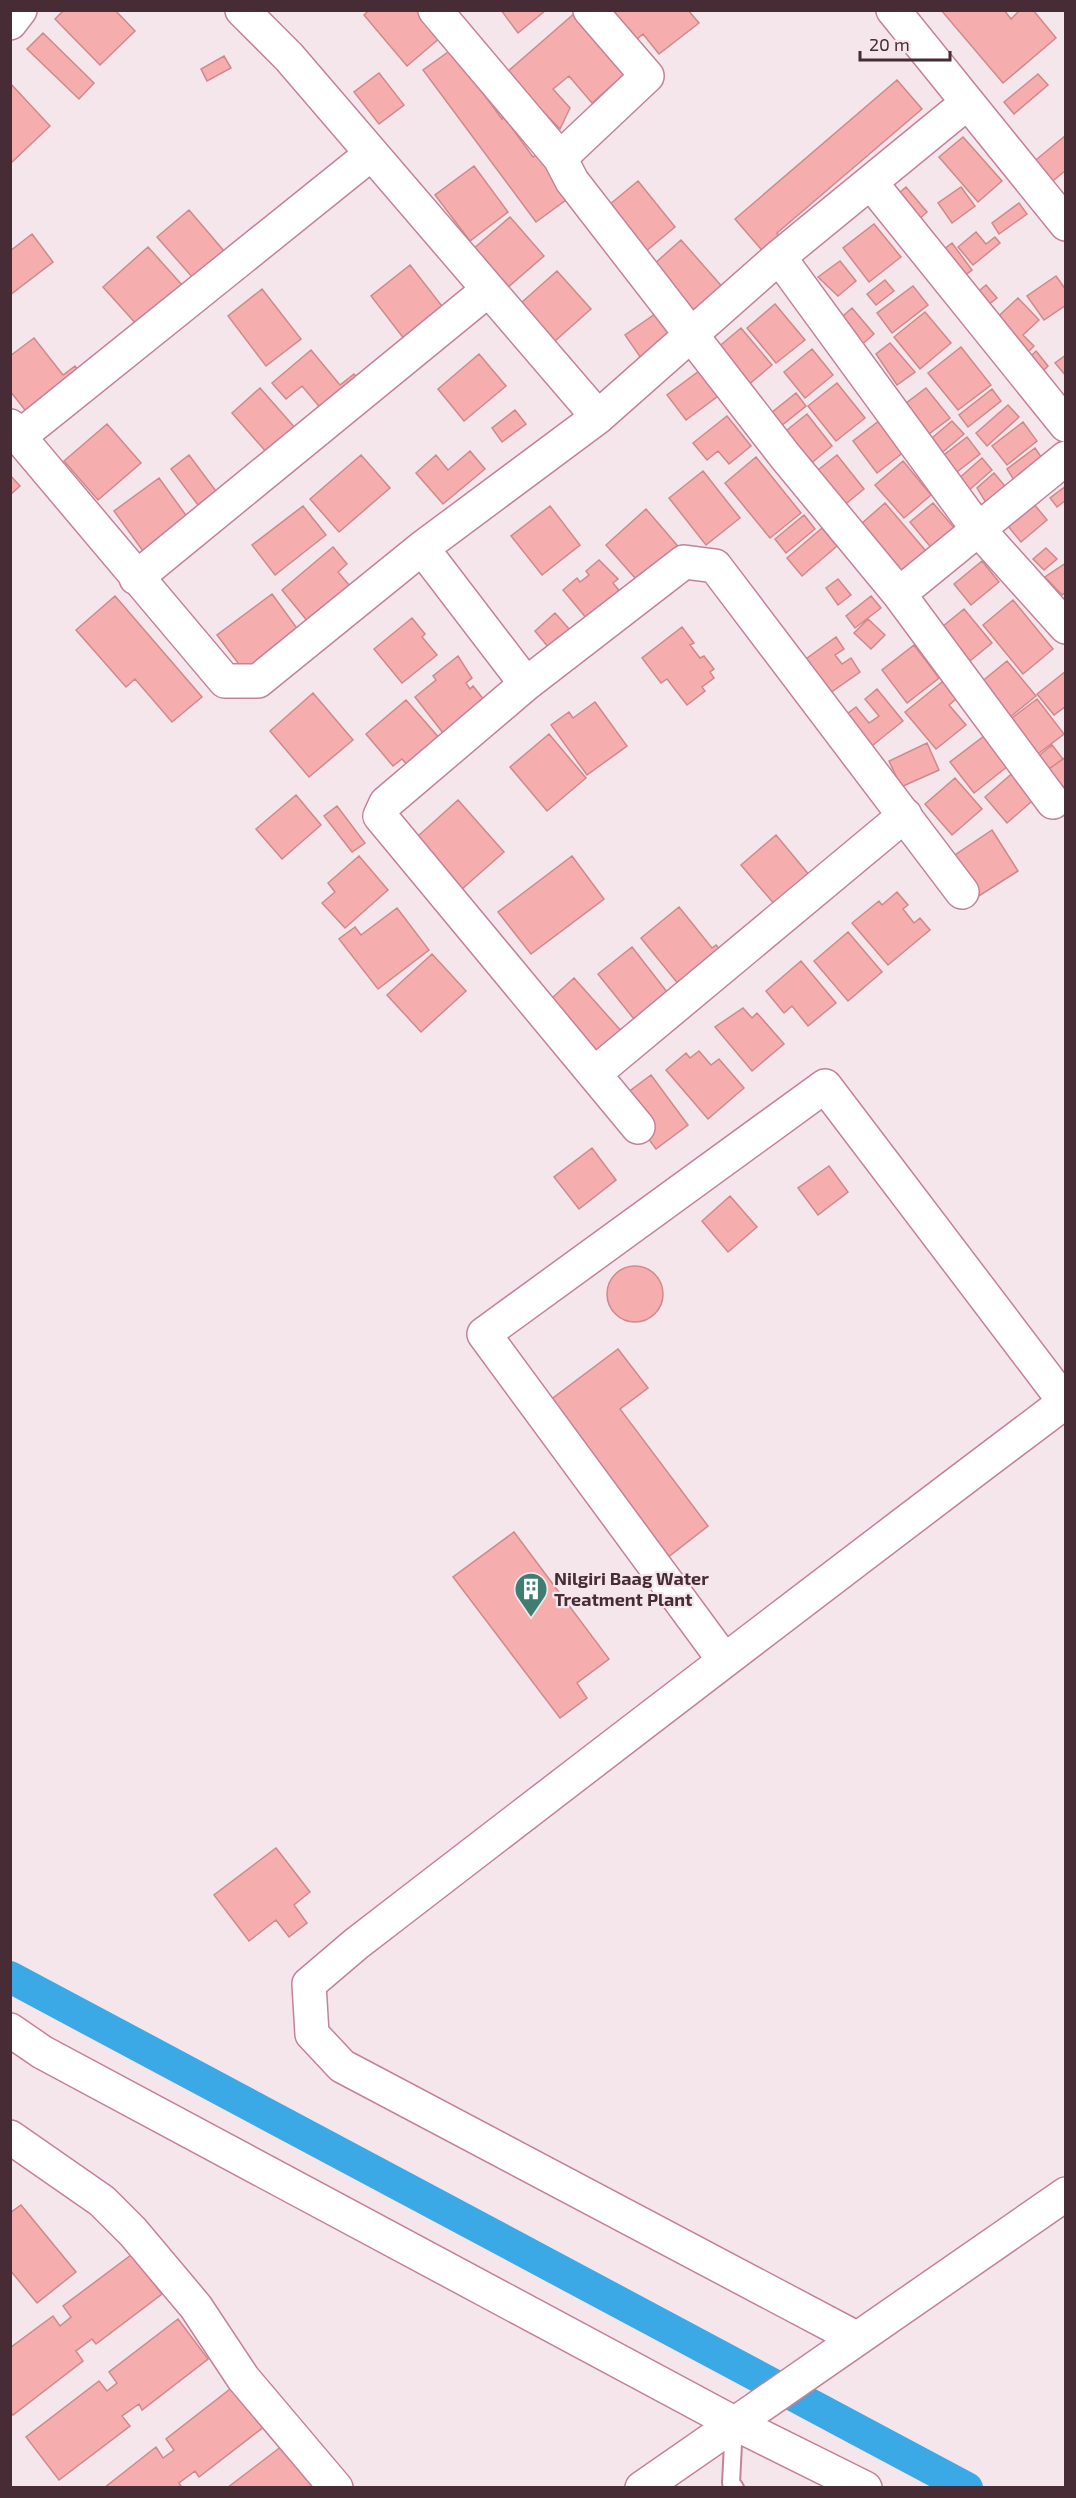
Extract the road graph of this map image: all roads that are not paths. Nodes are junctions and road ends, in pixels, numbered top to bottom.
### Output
1 (20, 10) edge
2 (242, 10) edge
3 (435, 10) edge
4 (591, 10) edge
5 (893, 10) edge
6 (10, 23) edge
7 (968, 103) junction
8 (371, 154) junction
9 (560, 158) junction
10 (871, 183) junction
11 (1060, 206) edge
12 (779, 257) junction
13 (488, 290) junction
14 (691, 335) junction
15 (598, 417) junction
16 (1065, 425) edge
17 (15, 431) edge
18 (1065, 458) edge
19 (977, 528) junction
20 (422, 548) junction
21 (136, 578) junction
22 (899, 594) junction
23 (1065, 627) edge
24 (526, 684) junction
25 (1053, 802) dead end
26 (906, 815) junction
27 (962, 892) dead end
28 (594, 1074) junction
29 (638, 1127) dead end
30 (724, 1660) junction
31 (10, 2030) edge
32 (10, 2137) edge
33 (1065, 2194) edge
34 (856, 2338) junction
35 (739, 2420) junction
36 (336, 2487) edge
37 (642, 2487) edge
38 (735, 2487) edge
39 (865, 2487) edge

1 - 6 street
2 - 8 street
3 - 9 street
4 - 9 street
5 - 7 street
7 - 10 street
7 - 11 street
8 - 13 street
8 - 17 street
9 - 14 street
10 - 12 street
10 - 16 street
12 - 14 street
12 - 19 street
13 - 15 street
13 - 21 street
14 - 15 street
14 - 22 street
15 - 20 street
17 - 21 street
18 - 19 street
19 - 22 street
19 - 23 street
20 - 21 street
20 - 24 street
22 - 25 street
24 - 26 street
24 - 28 street
26 - 27 street
26 - 28 street
28 - 29 street
30 - 30 street
30 - 34 street
31 - 35 street
32 - 36 street
33 - 34 street
34 - 35 street
35 - 37 street
35 - 38 lane
35 - 39 street

